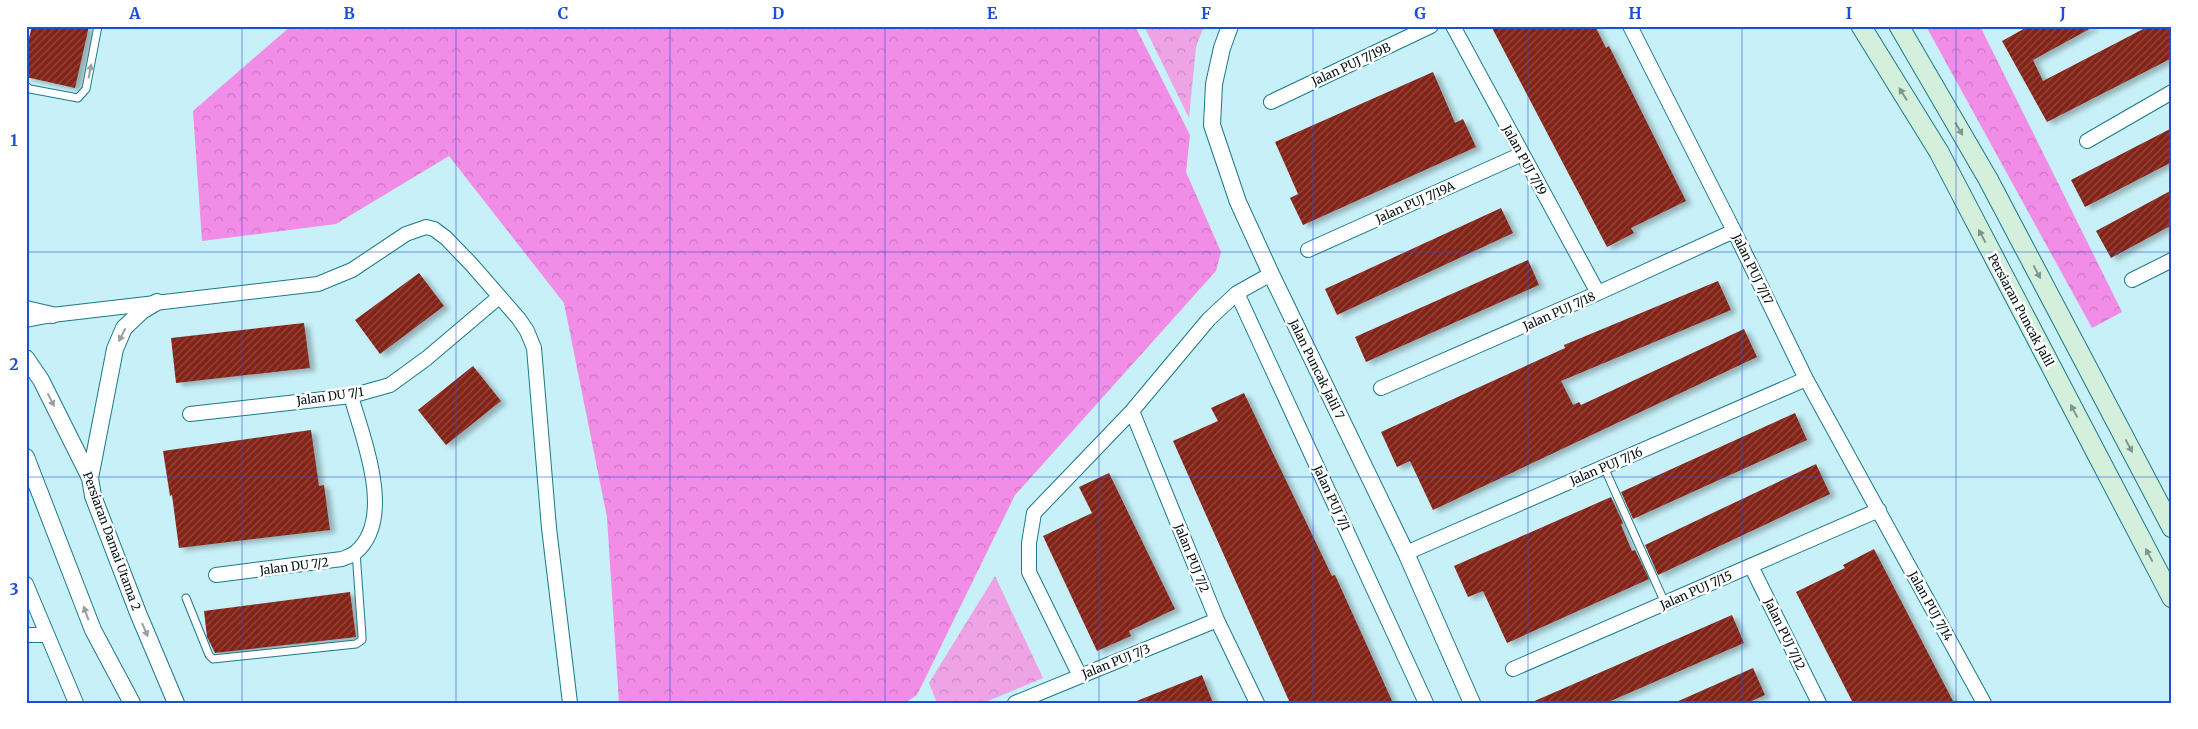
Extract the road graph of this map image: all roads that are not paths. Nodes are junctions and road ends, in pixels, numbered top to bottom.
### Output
1 (98, 26) edge
2 (1230, 26) edge
3 (1431, 26) edge
4 (1453, 26) edge
5 (1630, 26) edge
6 (1861, 26) edge
7 (1899, 26) edge
8 (26, 86) edge
9 (2172, 92) edge
10 (1271, 102) dead end
11 (2087, 141) dead end
12 (1522, 154) junction
13 (1734, 231) junction
14 (1308, 250) dead end
15 (2172, 260) edge
16 (1271, 274) junction
17 (2132, 280) dead end
18 (1238, 293) junction
19 (1598, 293) junction
20 (499, 297) junction
21 (157, 302) junction
22 (26, 309) edge
23 (52, 315) junction
24 (26, 320) edge
25 (26, 358) edge
26 (1806, 379) junction
27 (1381, 388) dead end
28 (351, 396) junction
29 (1132, 412) junction
30 (190, 414) dead end
31 (26, 457) edge
32 (1604, 467) junction
33 (90, 478) junction
34 (1878, 510) junction
35 (2170, 523) edge
36 (356, 552) junction
37 (1406, 554) junction
38 (1751, 566) junction
39 (216, 575) dead end
40 (26, 584) edge
41 (186, 598) dead end
42 (2172, 598) edge
43 (1665, 603) junction
44 (1217, 620) junction
45 (26, 634) edge
46 (47, 635) junction
47 (1513, 669) dead end
48 (1080, 676) junction
49 (76, 703) edge
50 (132, 703) edge
51 (176, 703) edge
52 (570, 703) edge
53 (1015, 703) edge
54 (1257, 703) edge
55 (1426, 703) edge
56 (1472, 703) edge
57 (1819, 703) edge
58 (1984, 703) edge

8 -> 1 lane
2 - 16 street, Jalan Puncak Jalil 7
3 - 10 street, Jalan PUJ 7/19B
4 - 12 street, Jalan PUJ 7/19
5 - 13 street, Jalan PUJ 7/17
42 -> 6 main road, Persiaran Puncak Jalil
7 -> 35 main road
9 - 11 street
12 - 14 street, Jalan PUJ 7/19A
12 - 19 street, Jalan PUJ 7/19
13 - 19 street, Jalan PUJ 7/18
13 - 26 street, Jalan PUJ 7/17
15 - 17 street
16 - 18 street
16 - 37 street, Jalan Puncak Jalil 7
18 - 29 street
18 - 55 street, Jalan PUJ 7/1
19 - 27 street, Jalan PUJ 7/18
20 - 21 street
20 - 28 street, Jalan DU 7/1
20 - 52 street
21 - 23 street
21 -> 33 street
22 - 23 street
23 - 24 street
25 -> 33 street, Persiaran Damai Utama 2
26 - 32 street, Jalan PUJ 7/16
26 - 34 street, Jalan PUJ 7/17
28 - 30 street, Jalan DU 7/1
28 - 36 street
29 - 44 street, Jalan PUJ 7/2
29 - 48 street
50 -> 31 street
32 - 37 street, Jalan PUJ 7/16
32 - 43 lane
33 -> 51 street, Persiaran Damai Utama 2
34 - 38 street, Jalan PUJ 7/15
34 - 58 street, Jalan PUJ 7/14
36 - 39 street, Jalan DU 7/2
36 - 41 lane
37 - 56 street, Jalan Puncak Jalil 7
38 - 43 street, Jalan PUJ 7/15
38 - 57 street, Jalan PUJ 7/12
40 - 46 street
43 - 47 street, Jalan PUJ 7/15
44 - 48 street, Jalan PUJ 7/3
44 - 54 street, Jalan PUJ 7/2
45 - 46 street
46 - 49 street
48 - 53 street, Jalan PUJ 7/3

